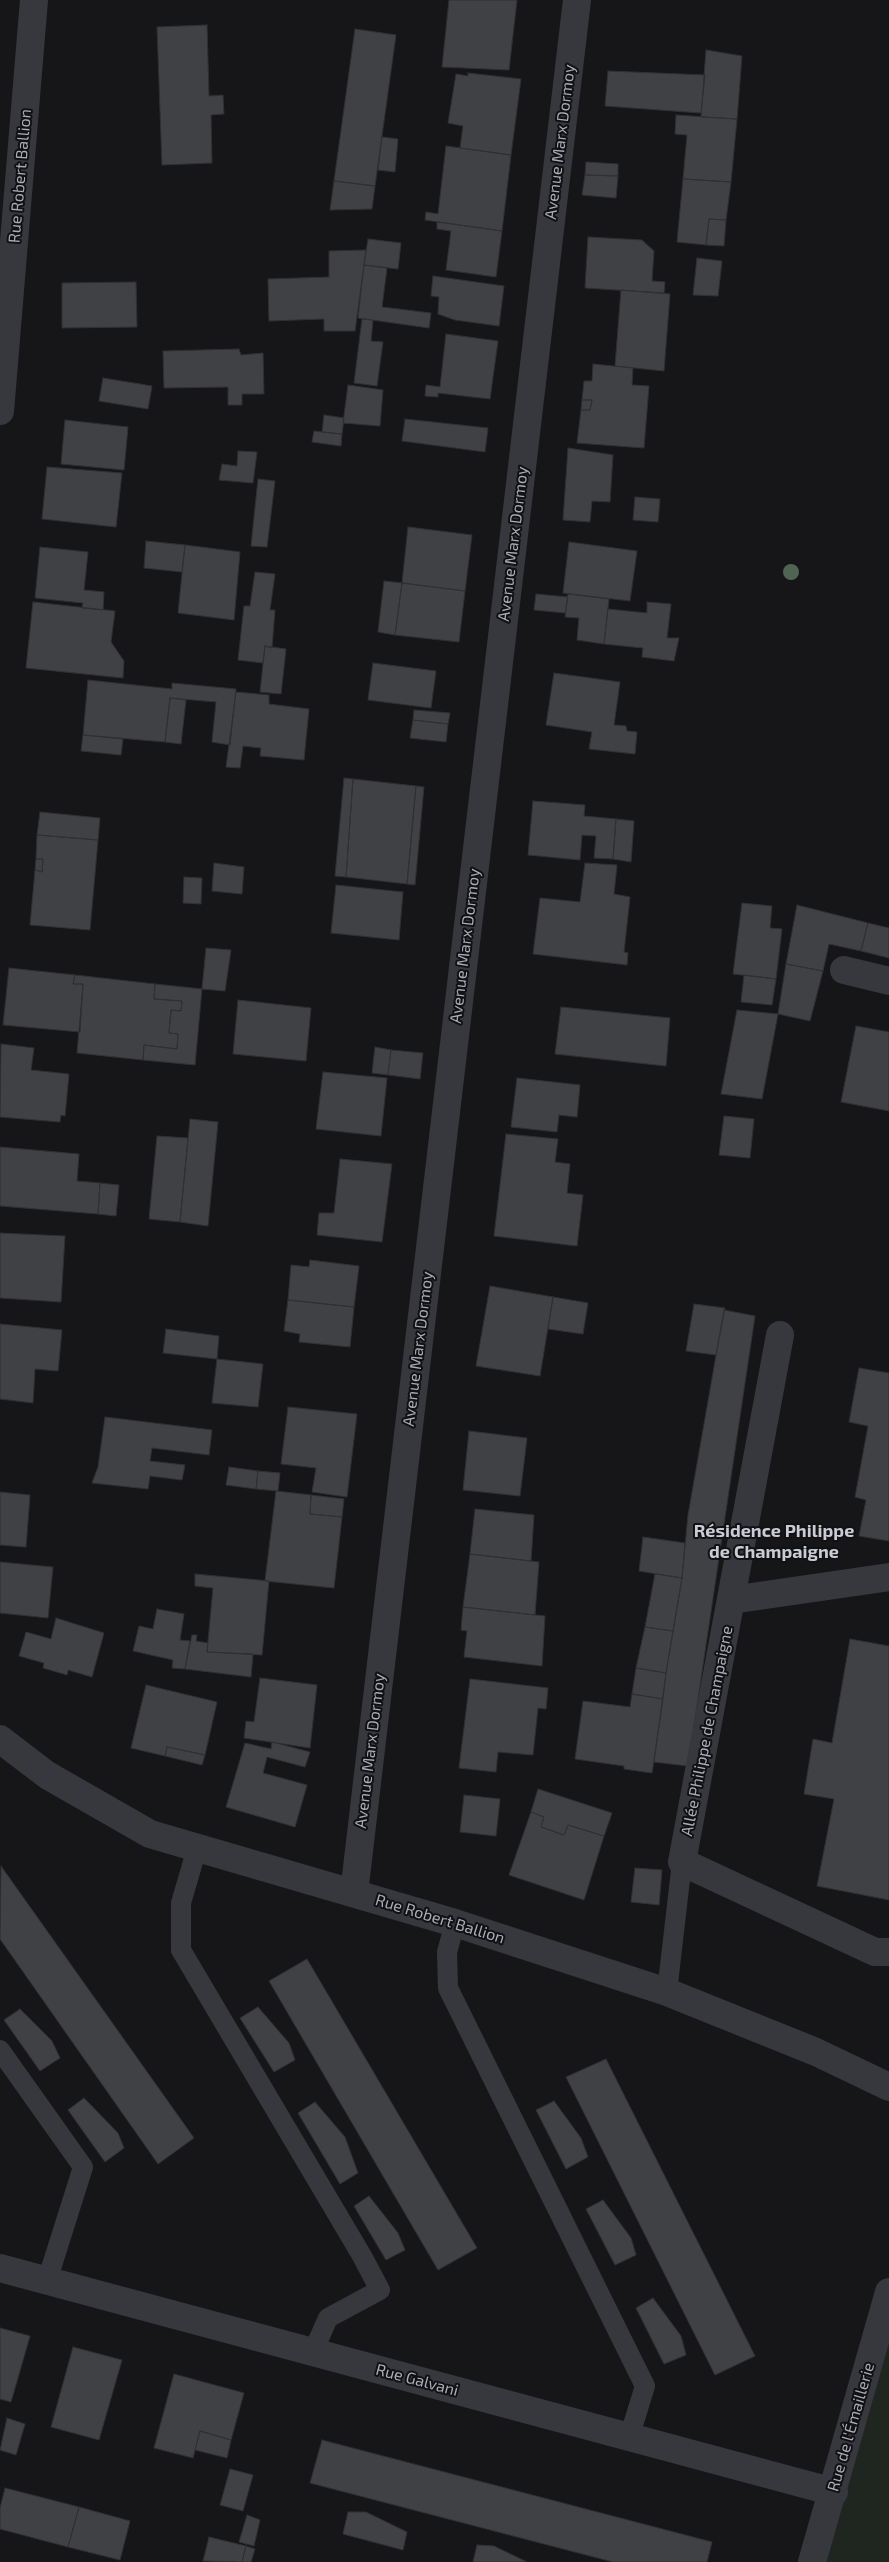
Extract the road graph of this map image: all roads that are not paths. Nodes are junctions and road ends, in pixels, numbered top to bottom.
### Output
1 (34, 0) edge
2 (577, 0) edge
3 (2, 376) edge
4 (0, 411) edge
5 (844, 970) dead end
6 (889, 981) edge
7 (780, 1335) dead end
8 (889, 1577) edge
9 (731, 1600) junction
10 (0, 1739) edge
11 (197, 1848) junction
12 (682, 1862) junction
13 (354, 1893) junction
14 (455, 1923) junction
15 (889, 1952) edge
16 (667, 1992) junction
17 (0, 2050) edge
18 (889, 2087) edge
19 (0, 2268) edge
20 (47, 2281) junction
21 (889, 2292) edge
22 (313, 2352) junction
23 (629, 2438) junction
24 (834, 2492) junction
25 (812, 2562) edge

1 - 3 street, Rue Robert Ballion
2 - 13 street, Avenue Marx Dormoy
3 - 4 street, Rue Robert Ballion
5 - 6 street
7 - 9 street, Allée Philippe de Champaigne
8 - 9 street
9 - 12 street, Allée Philippe de Champaigne
10 - 11 street, Rue Robert Ballion
11 - 13 street, Rue Robert Ballion
11 - 22 lane
12 - 15 street
12 - 16 lane, Allée Philippe de Champaigne
13 - 14 street, Rue Robert Ballion
14 - 16 street, Rue Robert Ballion
14 - 23 lane
16 - 18 street, Rue Robert Ballion
17 - 20 lane
19 - 20 street, Rue Galvani
20 - 22 street, Rue Galvani
21 - 24 street, Rue de l'Émaillerie
22 - 23 street, Rue Galvani
23 - 24 street, Rue Galvani
24 - 25 street, Rue de l'Émaillerie

